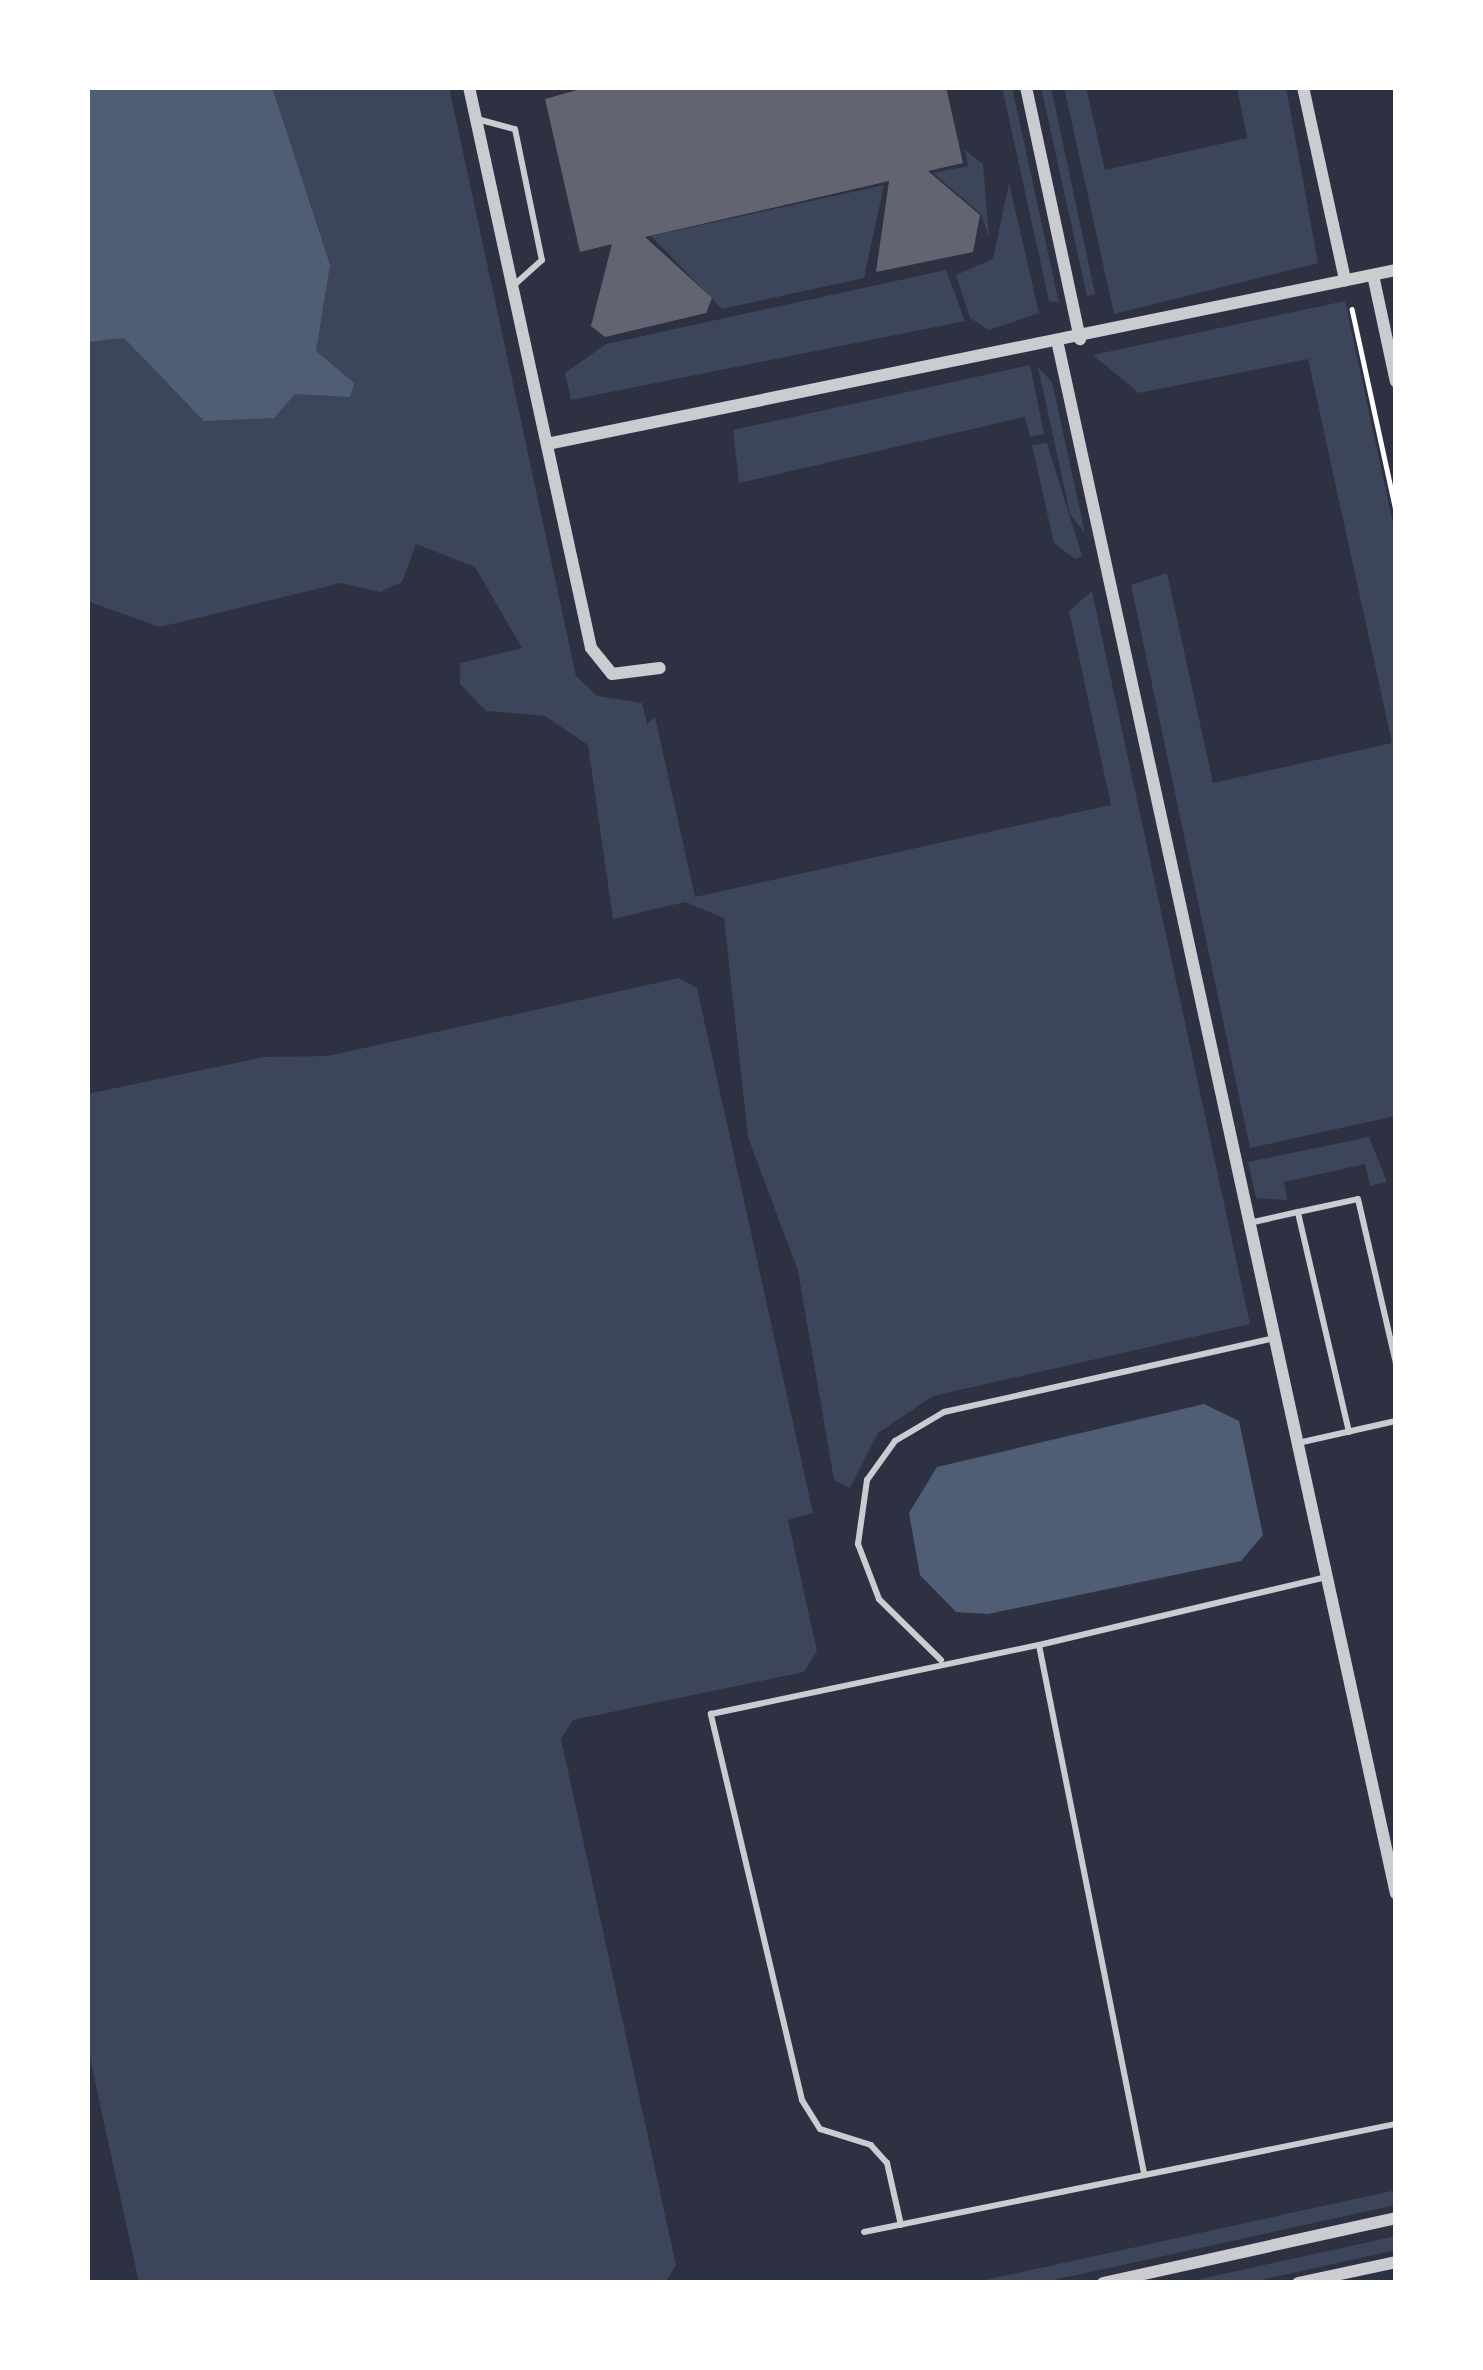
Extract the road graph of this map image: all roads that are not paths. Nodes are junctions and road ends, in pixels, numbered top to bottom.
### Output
1 (469, 87) edge
2 (1026, 87) edge
3 (1304, 87) edge
4 (476, 119) junction
5 (1396, 270) edge
6 (1373, 274) junction
7 (1345, 280) junction
8 (513, 287) junction
9 (1080, 339) junction
10 (1058, 345) junction
11 (1396, 382) edge
12 (547, 444) junction
13 (659, 668) dead end
14 (1298, 1212) junction
15 (1249, 1223) junction
16 (1274, 1338) junction
17 (1396, 1364) edge
18 (1396, 1421) edge
19 (1349, 1432) junction
20 (1298, 1443) junction
21 (1327, 1576) junction
22 (1039, 1645) junction
23 (941, 1660) junction
24 (1396, 1894) edge
25 (1396, 2124) edge
26 (1144, 2173) junction
27 (1396, 2218) edge
28 (901, 2225) junction
29 (864, 2232) dead end
30 (1396, 2262) edge
31 (1103, 2283) edge
32 (1298, 2283) edge

1 - 4 street
2 - 9 street
3 - 7 street
4 - 8 street
4 - 8 lane
5 - 6 street
6 - 7 street
6 - 11 street
7 - 9 street
8 - 12 street
9 - 10 street
10 - 12 street
10 - 15 street
12 - 13 street
14 - 15 lane
14 - 17 lane
14 - 19 lane
15 - 16 street
16 - 20 street
16 - 23 lane
18 - 19 lane
19 - 20 lane
20 - 21 street
21 - 22 lane
21 - 24 street
22 - 23 lane
22 - 26 lane
23 - 28 lane
25 - 26 lane
26 - 28 lane
27 - 31 street
28 - 29 lane
30 - 32 street

